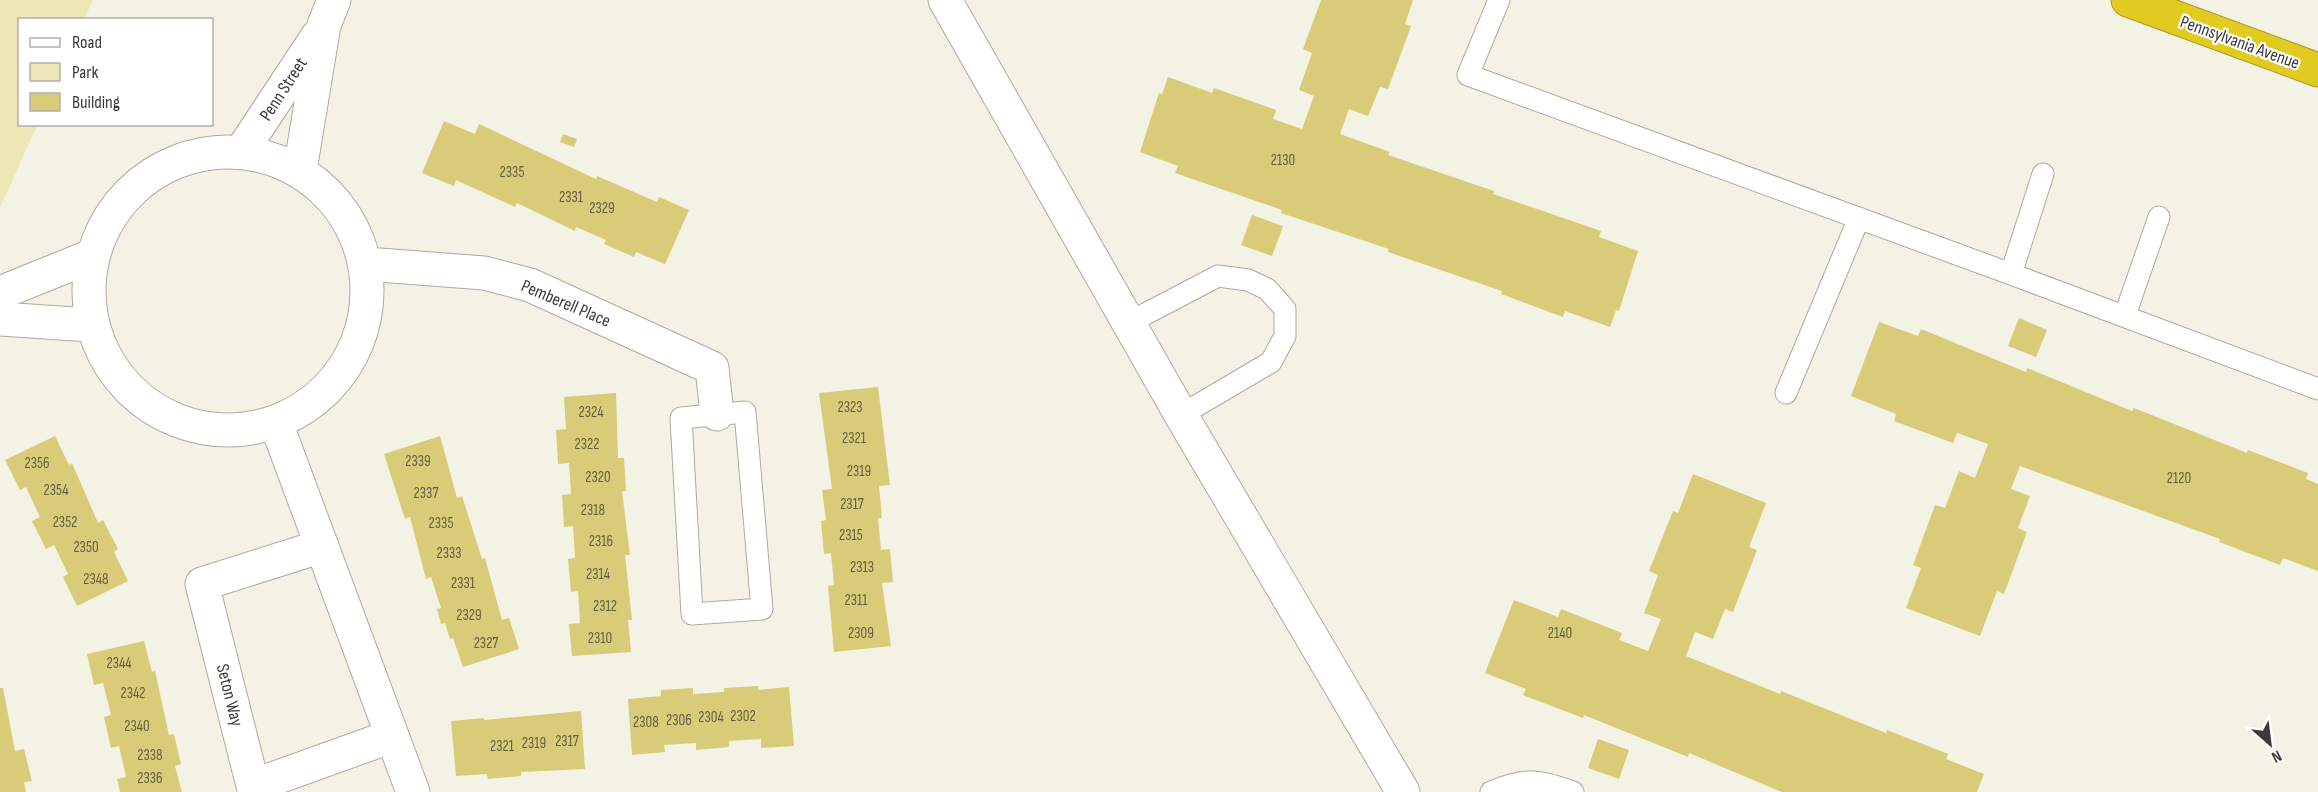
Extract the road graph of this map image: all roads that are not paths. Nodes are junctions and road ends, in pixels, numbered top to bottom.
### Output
1 (945, 0) edge
2 (1499, 0) edge
3 (2128, 0) edge
4 (329, 13) edge
5 (2318, 70) edge
6 (241, 152) junction
7 (300, 170) junction
8 (2043, 174) dead end
9 (2158, 217) dead end
10 (1859, 218) junction
11 (94, 255) junction
12 (366, 264) junction
13 (2012, 274) junction
14 (0, 292) edge
15 (2125, 315) junction
16 (0, 320) edge
17 (1130, 322) junction
18 (90, 326) junction
19 (2318, 389) edge
20 (1786, 393) dead end
21 (717, 414) junction
22 (1181, 416) junction
23 (276, 423) junction
24 (322, 546) junction
25 (392, 736) junction
26 (413, 792) edge
27 (1403, 792) edge
28 (1491, 792) edge
29 (1573, 792) edge

1 - 17 street
2 - 10 lane
3 - 5 highway, Pennsylvania Avenue
4 - 6 street, Penn Street
4 - 7 street, Penn Street
6 - 7 street
6 - 11 street
7 - 12 street
8 - 13 lane
9 - 15 lane
10 - 13 lane
10 - 20 lane
11 - 14 street
11 - 18 street
12 - 21 street, Pemberell Place
12 - 23 street
13 - 15 lane
15 - 19 lane
16 - 18 street
17 - 22 street
17 - 22 lane
18 - 23 street
21 - 21 lane
22 - 27 street
23 - 24 street
24 - 25 street
24 - 25 street, Seton Way
25 - 26 street
28 - 29 lane

